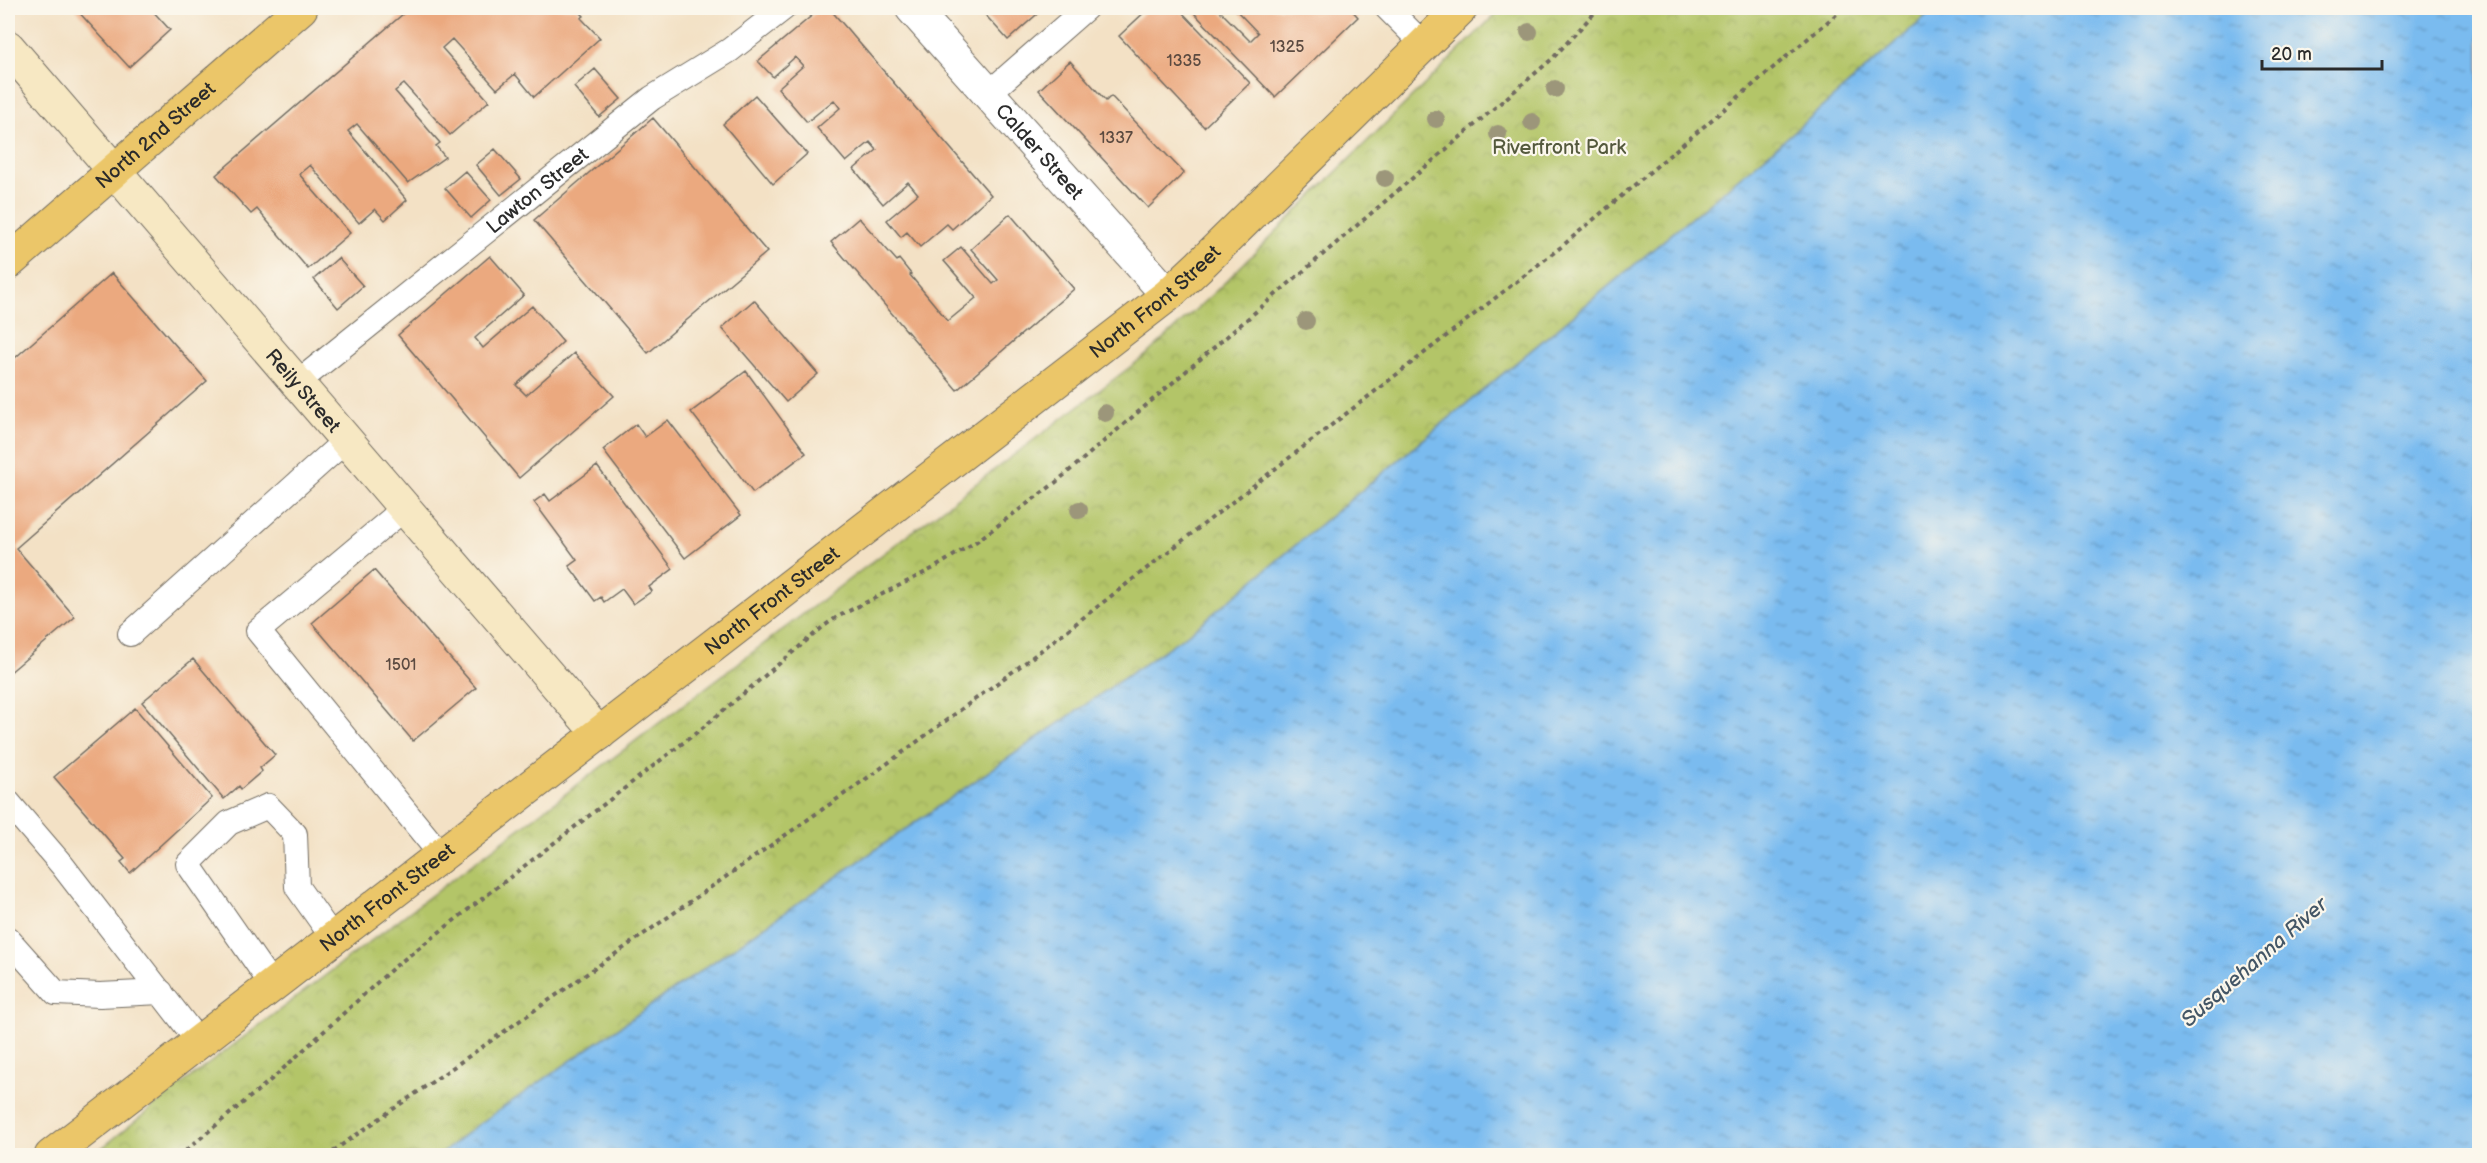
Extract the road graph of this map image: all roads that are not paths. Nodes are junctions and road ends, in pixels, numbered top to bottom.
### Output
1 (301, 8) edge
2 (784, 8) edge
3 (912, 8) edge
4 (1086, 8) edge
5 (1387, 8) edge
6 (1461, 8) edge
7 (1424, 45) junction
8 (8, 46) edge
9 (990, 92) junction
10 (113, 171) junction
11 (8, 263) edge
12 (1168, 295) junction
13 (297, 383) junction
14 (346, 440) junction
15 (405, 508) junction
16 (130, 634) dead end
17 (599, 734) junction
18 (8, 802) edge
19 (441, 855) junction
20 (333, 938) junction
21 (8, 939) edge
22 (272, 984) junction
23 (161, 992) junction
24 (198, 1041) junction
25 (51, 1155) edge

1 - 10 main road, North 2nd Street
2 - 13 lane, Lawton Street
3 - 9 street, Calder Street
4 - 9 lane
5 - 7 lane
6 - 7 main road, North Front Street
7 - 12 main road, North Front Street
8 - 10 main road, Reily Street
9 - 12 street, Calder Street
10 - 11 main road, North 2nd Street
10 - 13 main road, Reily Street
12 - 17 main road, North Front Street
13 - 14 main road, Reily Street
14 - 15 main road, Reily Street
14 - 16 lane
15 - 17 main road, Reily Street
15 - 19 lane
17 - 19 main road, North Front Street
18 - 23 lane
19 - 20 main road, North Front Street
20 - 22 main road, North Front Street
20 - 22 lane
21 - 23 lane
22 - 24 main road, North Front Street
23 - 24 lane
24 - 25 main road, North Front Street

